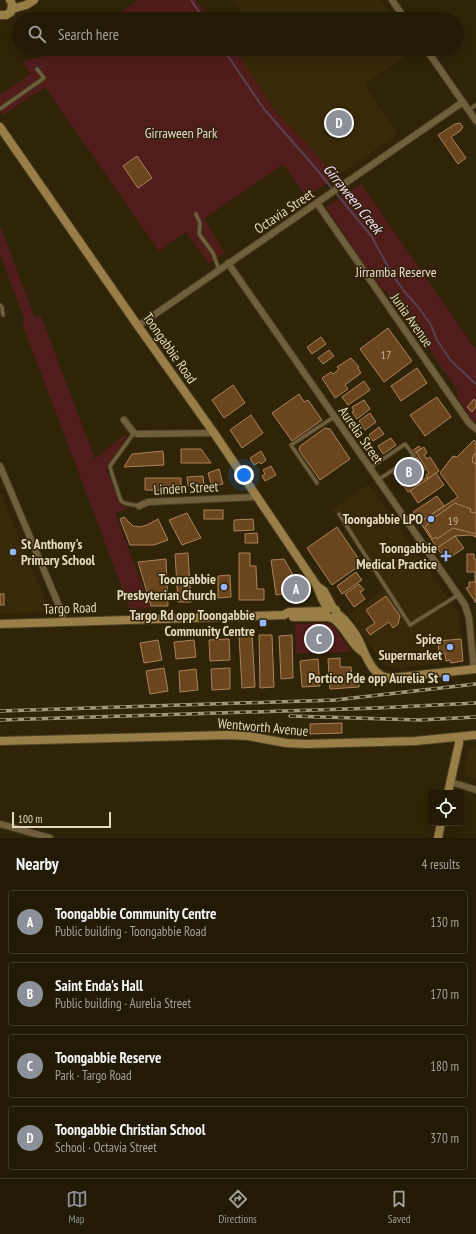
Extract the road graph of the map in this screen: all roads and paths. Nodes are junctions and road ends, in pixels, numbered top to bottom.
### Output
1 (10, 0) edge
2 (34, 0) edge
3 (392, 0) edge
4 (12, 9) junction
5 (400, 12) edge
6 (0, 15) edge
7 (431, 56) edge
8 (37, 69) dead end
9 (463, 102) junction
10 (476, 105) edge
11 (0, 109) edge
12 (469, 110) junction
13 (476, 121) edge
14 (0, 126) edge
15 (316, 203) junction
16 (196, 214) dead end
17 (228, 263) junction
18 (218, 270) junction
19 (0, 305) edge
20 (3, 316) dead end
21 (138, 326) junction
22 (334, 416) junction
23 (124, 420) dead end
24 (476, 428) edge
25 (134, 433) junction
26 (214, 433) junction
27 (0, 466) edge
28 (370, 468) junction
29 (378, 480) junction
30 (3, 481) edge
31 (317, 482) dead end
32 (258, 497) junction
33 (139, 506) joint
34 (339, 514) dead end
35 (458, 595) junction
36 (331, 613) junction
37 (63, 622) junction
38 (0, 624) edge
39 (475, 670) edge
40 (476, 735) edge
41 (459, 737) junction
42 (0, 741) edge
43 (451, 782) junction
44 (449, 790) edge
45 (476, 790) edge
46 (0, 824) edge
47 (440, 826) edge
48 (50, 838) edge
49 (438, 838) edge

1 - 4 main road
2 - 4 main road
3 - 5 street
4 - 6 main road
7 - 9 street
8 - 11 lane
9 - 12 street
9 - 15 street, Octavia Street
10 - 12 lane
12 - 13 street
14 - 21 main road, Toongabbie Road
15 - 17 street, Octavia Street
15 - 24 street, Junia Avenue
16 - 18 lane
17 - 18 street, Octavia Street
17 - 22 street, Aurelia Street
18 - 21 street, Octavia Street
19 - 20 lane
21 - 26 main road, Toongabbie Road
22 - 28 street, Aurelia Street
22 - 31 lane
23 - 25 street
25 - 26 street
25 - 33 lane
26 - 32 main road, Toongabbie Road
27 - 30 street
28 - 29 street, Aurelia Street
28 - 29 lane
29 - 35 street, Aurelia Street
30 - 37 street
32 - 33 street, Linden Street
32 - 36 main road, Toongabbie Road
34 - 35 lane
35 - 39 street, Aurelia Street
36 - 37 main road, Targo Road
36 - 39 main road, Toongabbie Road
37 - 38 main road, Targo Road
40 - 41 main road, Wentworth Avenue
41 - 42 main road, Wentworth Avenue
41 - 43 main road
43 - 44 main road
43 - 45 street
46 - 48 street
47 - 49 main road

